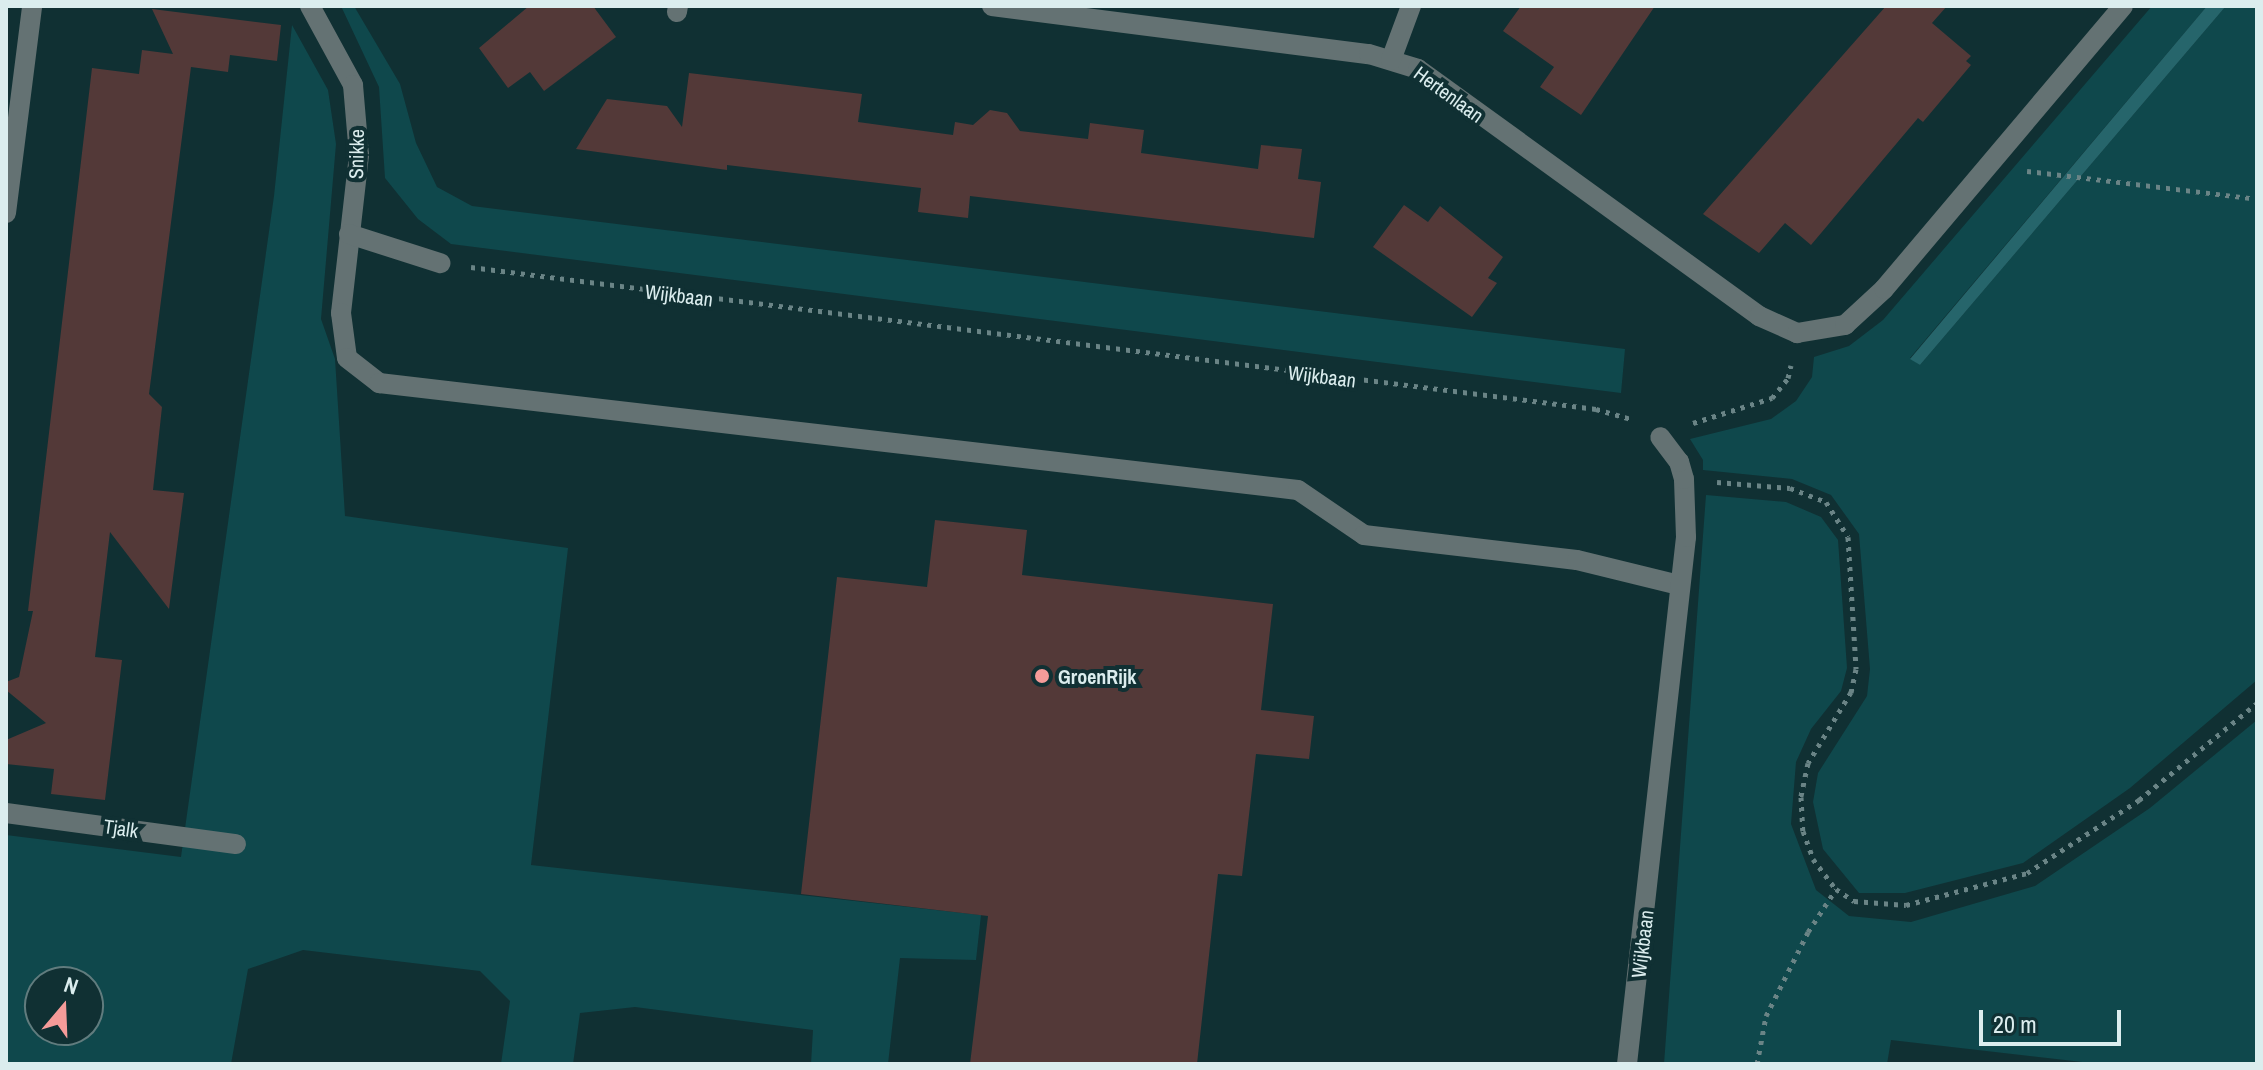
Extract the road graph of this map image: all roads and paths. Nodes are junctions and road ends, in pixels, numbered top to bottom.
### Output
1 (32, 6) edge
2 (310, 6) edge
3 (992, 6) edge
4 (1411, 6) edge
5 (2123, 6) edge
6 (1391, 60) junction
7 (2039, 175) dead end
8 (2257, 199) edge
9 (6, 213) edge
10 (349, 234) junction
11 (440, 263) joint
12 (1797, 333) junction
13 (1660, 437) junction
14 (1684, 479) junction
15 (1679, 585) junction
16 (2257, 703) edge
17 (6, 813) edge
18 (236, 844) dead end
19 (1836, 889) junction
20 (1627, 1064) edge
21 (1757, 1064) edge

1 - 9 street
2 - 10 street, Snikke
3 - 6 street, Hertenlaan
4 - 6 street
5 - 12 street
6 - 12 street, Hertenlaan
7 - 8 path
10 - 11 street
10 - 15 street, Snikke
11 - 13 path, Wijkbaan
12 - 13 path
13 - 14 street, Wijkbaan
14 - 15 street, Wijkbaan
14 - 19 path
15 - 20 street, Wijkbaan
16 - 19 path
17 - 18 street, Tjalk
19 - 21 path

